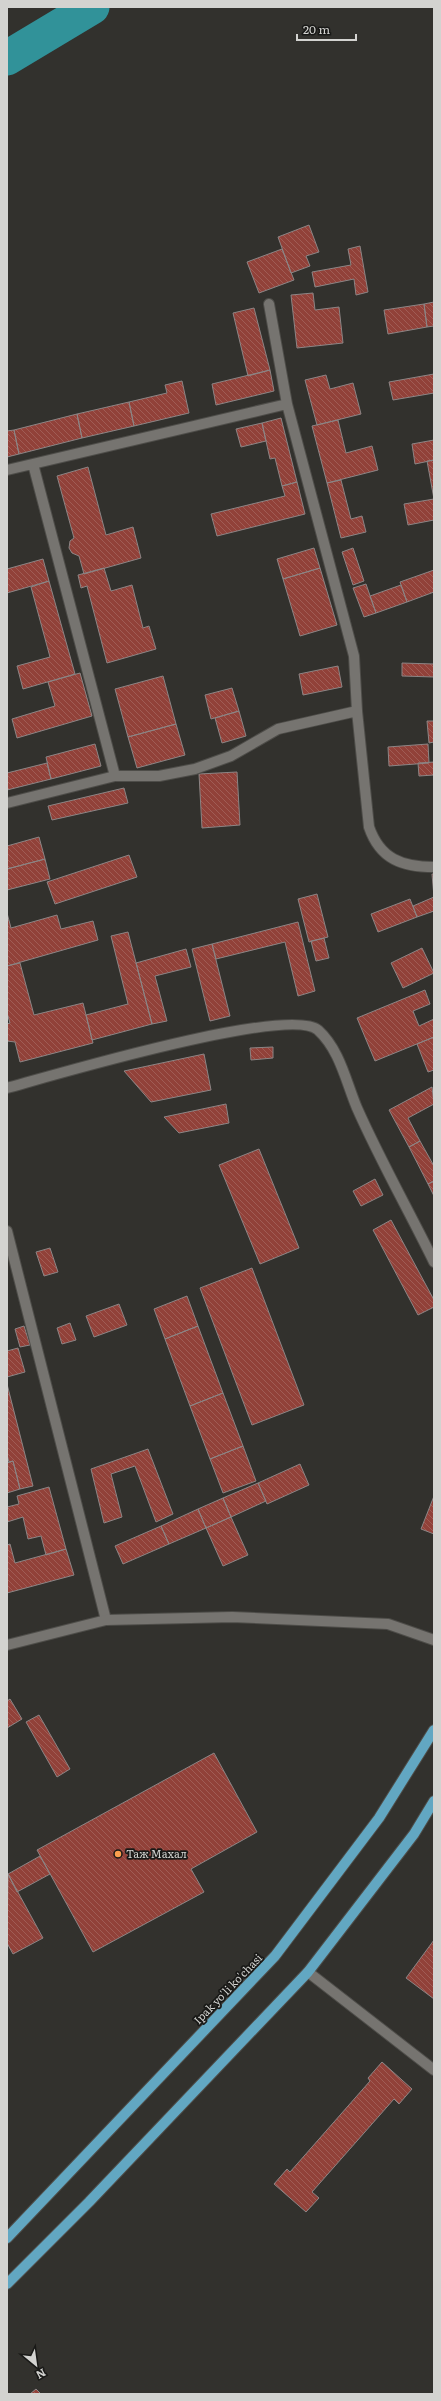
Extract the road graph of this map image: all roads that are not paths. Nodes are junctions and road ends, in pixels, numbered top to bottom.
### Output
1 (269, 304) dead end
2 (287, 404) junction
3 (33, 464) junction
4 (7, 470) edge
5 (357, 711) junction
6 (115, 776) junction
7 (7, 803) edge
8 (434, 867) edge
9 (7, 1088) edge
10 (7, 1231) edge
11 (434, 1262) edge
12 (106, 1620) junction
13 (434, 1640) edge
14 (7, 1645) edge
15 (434, 1730) edge
16 (434, 1801) edge
17 (308, 1972) junction
18 (434, 2070) edge
19 (7, 2238) edge
20 (7, 2284) edge

1 - 2 street
2 - 3 street
2 - 5 street
3 - 4 street
3 - 6 street
5 - 6 street
5 - 8 street
6 - 7 street
9 - 11 street
10 - 12 street
12 - 13 street
12 - 14 street
15 - 19 main road, Ipak yo'li ko'chasi
16 - 17 main road
17 - 18 street
17 - 20 main road

